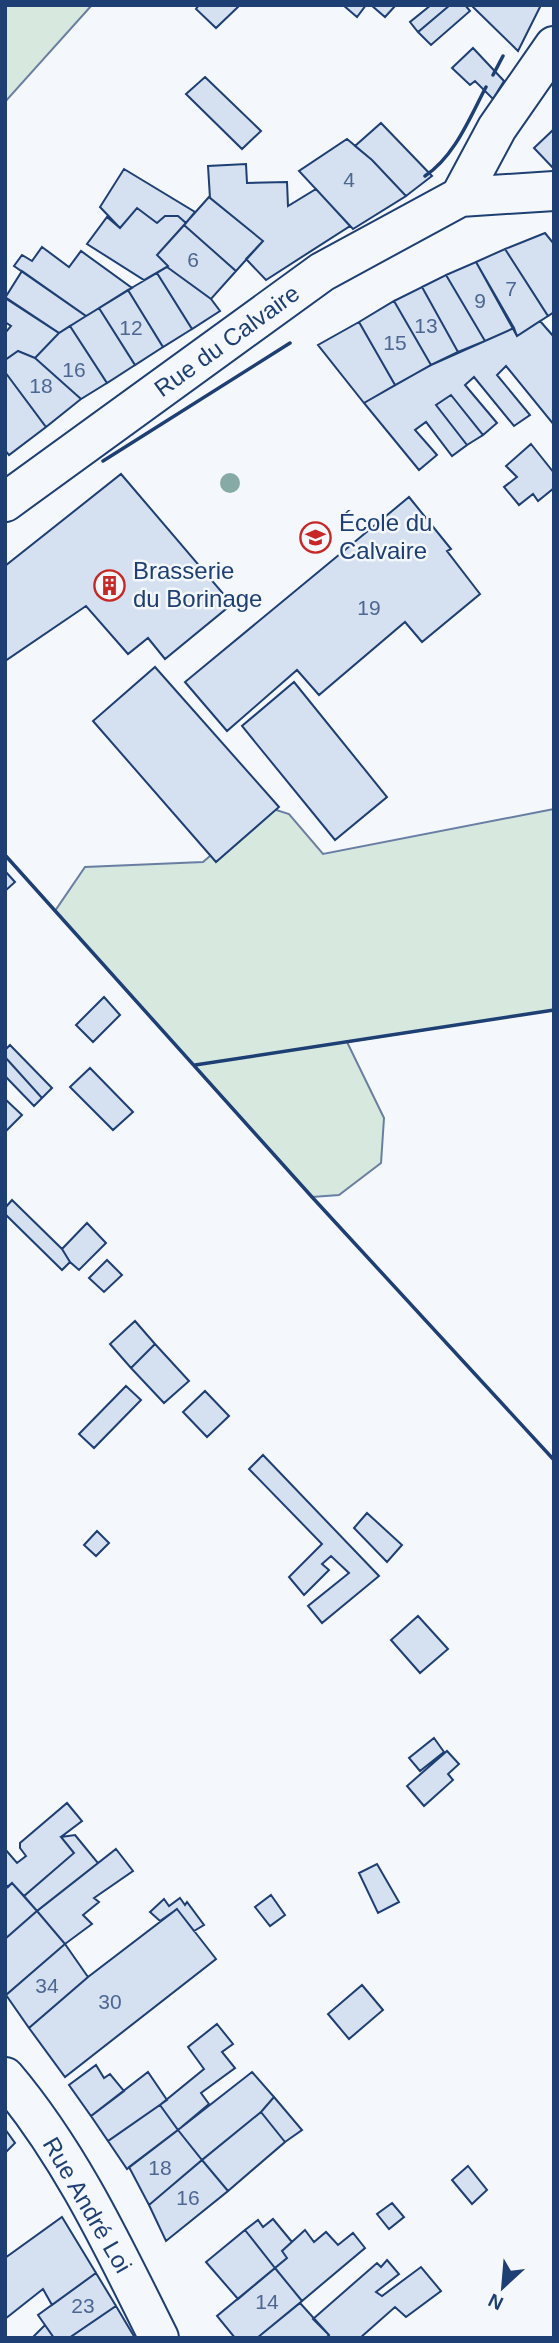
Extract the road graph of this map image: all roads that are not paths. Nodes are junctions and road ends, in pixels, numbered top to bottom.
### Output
1 (554, 46) edge
2 (554, 191) edge
3 (460, 197) junction
4 (5, 502) edge
5 (5, 2077) edge
6 (159, 2338) edge

1 - 3 street
2 - 3 street, Rue du Calvaire
3 - 4 street, Rue du Calvaire
5 - 6 street, Rue André Loi

